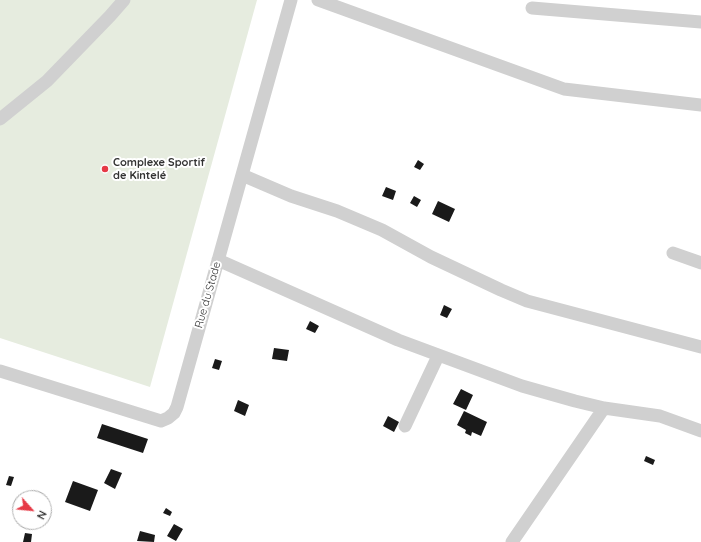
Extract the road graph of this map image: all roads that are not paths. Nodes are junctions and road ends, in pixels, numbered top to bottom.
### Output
1 (124, 0) edge
2 (291, 0) edge
3 (318, 0) edge
4 (532, 8) dead end
5 (701, 22) edge
6 (701, 105) edge
7 (0, 119) edge
8 (242, 175) junction
9 (673, 253) dead end
10 (218, 260) junction
11 (701, 263) edge
12 (701, 347) edge
13 (438, 356) junction
14 (0, 371) edge
15 (604, 408) junction
16 (405, 426) dead end
17 (701, 431) edge
18 (512, 542) edge

1 - 7 street
2 - 8 street, Rue du Stade
3 - 6 street
4 - 5 street
8 - 10 street, Rue du Stade
8 - 12 street
9 - 11 street
10 - 13 street
10 - 14 street, Rue du Stade
13 - 15 street
13 - 16 street
15 - 17 street
15 - 18 street

